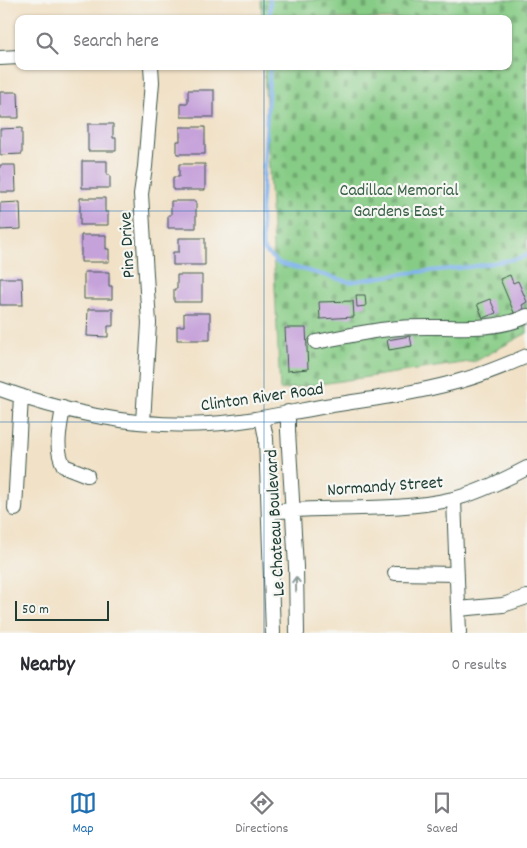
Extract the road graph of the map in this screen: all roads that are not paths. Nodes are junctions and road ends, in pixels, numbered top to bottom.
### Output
1 (15, 57) edge
2 (0, 58) edge
3 (151, 70) edge
4 (527, 316) edge
5 (316, 342) dead end
6 (527, 356) edge
7 (0, 389) edge
8 (22, 396) junction
9 (63, 408) junction
10 (288, 412) junction
11 (262, 418) junction
12 (143, 422) junction
13 (527, 468) edge
14 (87, 475) dead end
15 (454, 499) junction
16 (15, 508) dead end
17 (293, 509) junction
18 (269, 512) junction
19 (395, 573) dead end
20 (457, 574) junction
21 (527, 597) edge
22 (458, 609) junction
23 (273, 633) edge
24 (297, 633) edge
25 (459, 633) edge

1 - 2 street
3 - 12 street, Pine Drive
4 - 5 street
6 - 10 street, Clinton River Road
7 - 8 street, Clinton River Road
8 - 9 street, Clinton River Road
8 - 16 street
9 - 12 street, Clinton River Road
9 - 14 street
10 - 11 street, Clinton River Road
10 - 17 street, Le Chateau Boulevard
11 - 12 street, Clinton River Road
11 - 18 street, Le Chateau Boulevard
13 - 15 street, Normandy Street
15 - 17 street, Normandy Street
15 - 20 street
17 - 18 street, Normandy Street
24 -> 17 street, Le Chateau Boulevard
18 - 23 street, Le Chateau Boulevard
19 - 20 street
20 - 22 street
21 - 22 street
22 - 25 street

